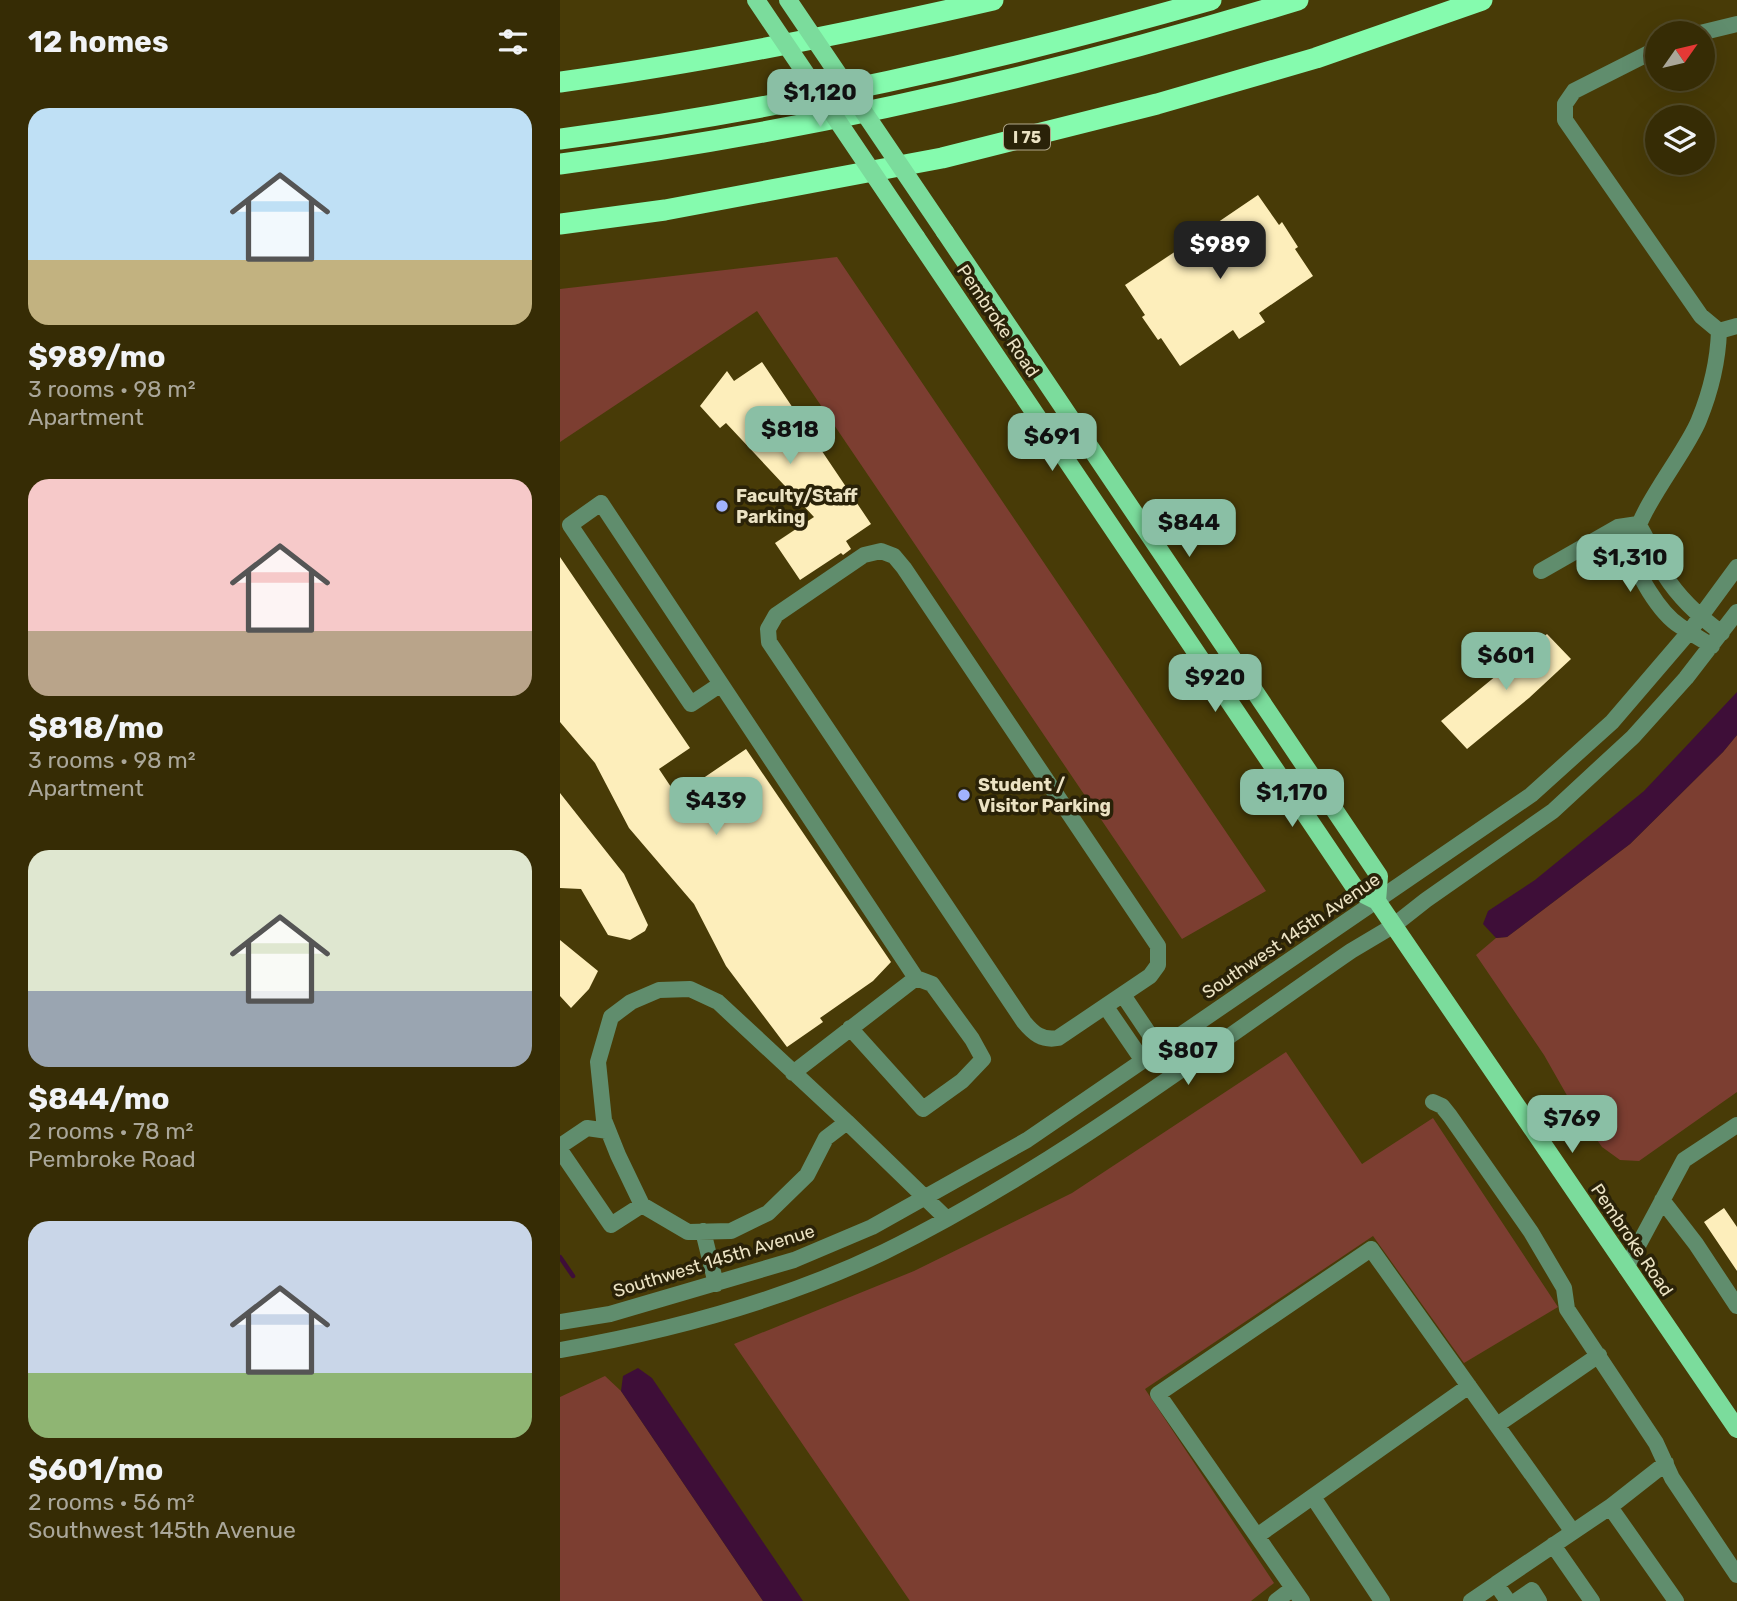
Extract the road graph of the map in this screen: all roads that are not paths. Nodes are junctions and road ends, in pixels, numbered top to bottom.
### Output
1 (756, 0) edge
2 (788, 0) edge
3 (993, 0) edge
4 (1211, 0) edge
5 (1297, 0) edge
6 (1482, 0) edge
7 (1458, 4) edge
8 (1737, 24) edge
9 (1715, 29) edge
10 (1645, 56) edge
11 (560, 82) edge
12 (560, 139) edge
13 (560, 164) edge
14 (560, 224) edge
15 (1737, 326) edge
16 (1719, 331) junction
17 (1638, 524) junction
18 (1737, 568) edge
19 (1541, 571) dead end
20 (1737, 612) edge
21 (1695, 624) junction
22 (1717, 639) junction
23 (721, 684) junction
24 (1377, 901) junction
25 (1393, 926) junction
26 (916, 978) junction
27 (1123, 995) junction
28 (1106, 1007) junction
29 (850, 1028) junction
30 (1160, 1049) junction
31 (1143, 1061) junction
32 (793, 1073) junction
33 (1433, 1101) dead end
34 (847, 1122) junction
35 (1737, 1125) edge
36 (608, 1131) junction
37 (560, 1148) edge
38 (926, 1199) junction
39 (1662, 1200) junction
40 (642, 1205) junction
41 (947, 1220) junction
42 (703, 1231) junction
43 (1626, 1268) junction
44 (716, 1284) junction
45 (1737, 1306) edge
46 (560, 1322) edge
47 (560, 1350) edge
48 (1599, 1355) junction
49 (1469, 1386) junction
50 (1497, 1425) junction
51 (1737, 1429) edge
52 (1666, 1463) junction
53 (1313, 1497) junction
54 (1610, 1507) junction
55 (1573, 1532) junction
56 (1257, 1536) junction
57 (1553, 1545) junction
58 (1737, 1575) edge
59 (1496, 1584) junction
60 (1298, 1595) edge
61 (1276, 1601) edge
62 (1382, 1601) edge
63 (1471, 1601) edge
64 (1508, 1601) edge
65 (1516, 1601) edge
66 (1539, 1601) edge
67 (1592, 1601) edge
68 (1676, 1601) edge

1 - 24 main road, Pembroke Road, bridge
2 - 24 main road, Pembroke Road, bridge
3 - 11 highway
4 - 12 highway
5 - 13 highway
6 - 7 highway, I 75
7 - 14 highway, I 75
8 - 9 street
10 - 16 street
15 - 16 street
16 - 17 street
17 - 19 street
17 - 21 street
17 - 21 street
18 - 21 street, Southwest 145th Avenue
20 - 22 street
21 - 22 street
21 - 24 street, Southwest 145th Avenue
22 - 25 street
23 - 23 street
23 - 26 street
24 - 25 main road, Pembroke Road
24 - 30 street, Southwest 145th Avenue
25 - 41 street
25 - 43 main road, Pembroke Road
26 - 29 street
26 - 29 street
27 - 28 street
27 - 28 street
27 - 30 street
28 - 31 street
29 - 32 street
30 - 31 street, Southwest 145th Avenue
31 - 38 street, Southwest 145th Avenue
32 - 34 street
32 - 36 street
33 - 48 street
34 - 38 street
34 - 42 street
35 - 39 street
36 - 37 street
36 - 40 street
37 - 40 street
38 - 41 street
38 - 44 street, Southwest 145th Avenue
39 - 43 street
39 - 45 street
40 - 42 street
41 - 47 street
42 - 44 street
43 - 51 main road, Pembroke Road
44 - 46 street, Southwest 145th Avenue
48 - 50 street
48 - 52 street
49 - 50 street
49 - 53 street
49 - 56 street
50 - 55 street
52 - 54 street
52 - 58 street
53 - 56 street
53 - 62 street
54 - 55 street
54 - 68 street
55 - 57 street
56 - 60 street
57 - 59 street
57 - 67 street
59 - 63 street
59 - 64 street
60 - 61 street
65 - 66 street

